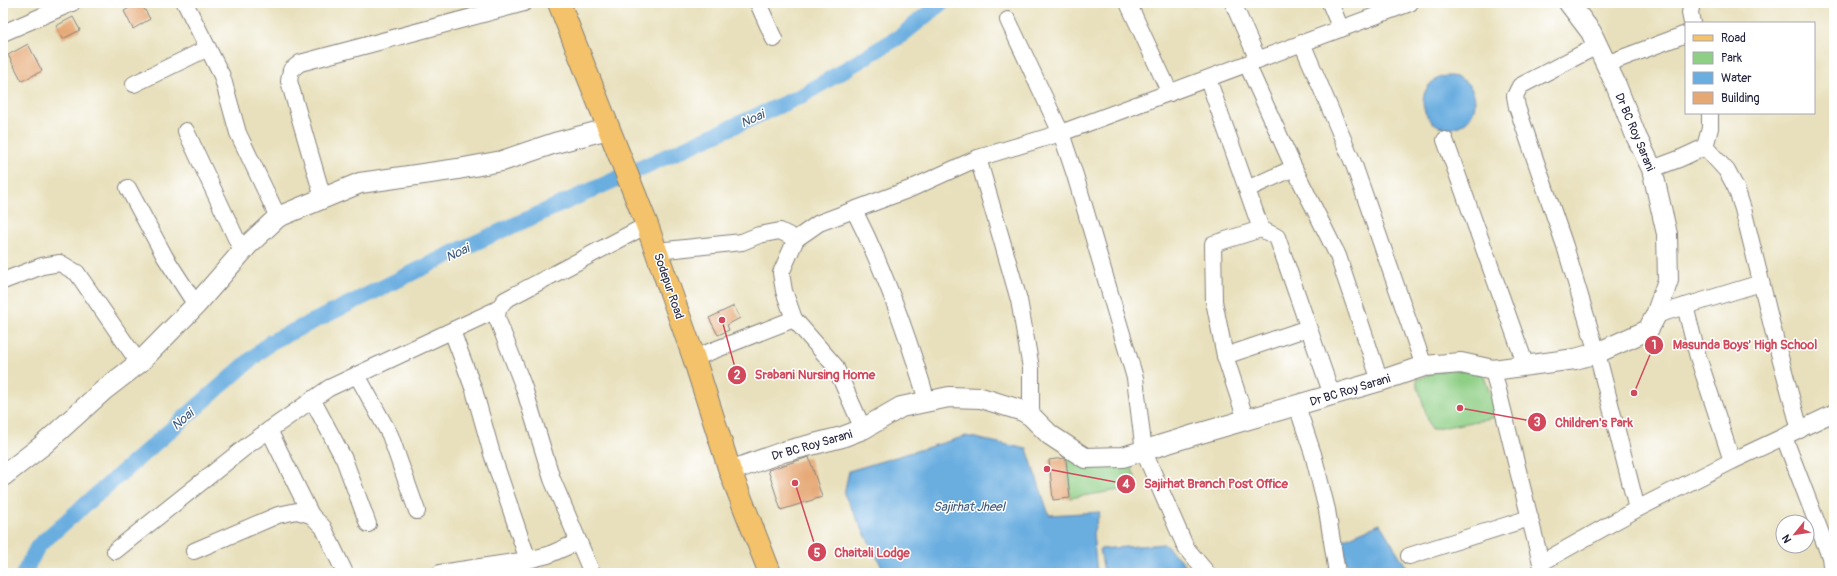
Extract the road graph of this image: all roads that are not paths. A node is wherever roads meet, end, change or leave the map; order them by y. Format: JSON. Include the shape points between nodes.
{"nodes":[{"id":1,"x":185,"y":3,"type":"edge"},
{"id":2,"x":524,"y":3,"type":"edge"},
{"id":3,"x":559,"y":3,"type":"edge"},
{"id":4,"x":758,"y":3,"type":"edge"},
{"id":5,"x":1128,"y":3,"type":"edge"},
{"id":6,"x":1233,"y":3,"type":"edge"},
{"id":7,"x":1330,"y":3,"type":"edge"},
{"id":8,"x":1410,"y":3,"type":"edge"},
{"id":9,"x":1569,"y":3,"type":"edge"},
{"id":10,"x":1692,"y":3,"type":"edge"},
{"id":11,"x":67,"y":4,"type":"edge"},
{"id":12,"x":1008,"y":20,"type":"dead end"},
{"id":13,"x":1692,"y":22,"type":"edge"},
{"id":14,"x":1340,"y":29,"type":"junction"},
{"id":15,"x":3,"y":33,"type":"edge"},
{"id":16,"x":1685,"y":34,"type":"edge"},
{"id":17,"x":774,"y":39,"type":"dead end"},
{"id":18,"x":1302,"y":43,"type":"junction"},
{"id":19,"x":1597,"y":46,"type":"junction"},
{"id":20,"x":208,"y":48,"type":"junction"},
{"id":21,"x":1253,"y":62,"type":"junction"},
{"id":22,"x":1606,"y":64,"type":"junction"},
{"id":23,"x":1208,"y":79,"type":"junction"},
{"id":24,"x":134,"y":84,"type":"dead end"},
{"id":25,"x":1170,"y":93,"type":"junction"},
{"id":26,"x":1710,"y":114,"type":"edge"},
{"id":27,"x":186,"y":131,"type":"dead end"},
{"id":28,"x":1061,"y":134,"type":"junction"},
{"id":29,"x":611,"y":136,"type":"junction"},
{"id":30,"x":1445,"y":140,"type":"dead end"},
{"id":31,"x":1705,"y":147,"type":"junction"},
{"id":32,"x":978,"y":158,"type":"junction"},
{"id":33,"x":1294,"y":168,"type":"junction"},
{"id":34,"x":1652,"y":169,"type":"junction"},
{"id":35,"x":128,"y":188,"type":"dead end"},
{"id":36,"x":1247,"y":189,"type":"junction"},
{"id":37,"x":323,"y":198,"type":"junction"},
{"id":38,"x":854,"y":210,"type":"junction"},
{"id":39,"x":278,"y":217,"type":"junction"},
{"id":40,"x":647,"y":225,"type":"junction"},
{"id":41,"x":1261,"y":229,"type":"junction"},
{"id":42,"x":796,"y":239,"type":"junction"},
{"id":43,"x":242,"y":251,"type":"junction"},
{"id":44,"x":657,"y":251,"type":"junction"},
{"id":45,"x":3,"y":281,"type":"edge"},
{"id":46,"x":1761,"y":283,"type":"junction"},
{"id":47,"x":196,"y":305,"type":"junction"},
{"id":48,"x":1684,"y":306,"type":"junction"},
{"id":49,"x":498,"y":309,"type":"junction"},
{"id":50,"x":1656,"y":315,"type":"junction"},
{"id":51,"x":794,"y":319,"type":"junction"},
{"id":52,"x":1308,"y":328,"type":"junction"},
{"id":53,"x":452,"y":330,"type":"junction"},
{"id":54,"x":1597,"y":353,"type":"junction"},
{"id":55,"x":1225,"y":356,"type":"junction"},
{"id":56,"x":694,"y":358,"type":"junction"},
{"id":57,"x":139,"y":363,"type":"junction"},
{"id":58,"x":1424,"y":366,"type":"junction"},
{"id":59,"x":1526,"y":366,"type":"junction"},
{"id":60,"x":1492,"y":370,"type":"junction"},
{"id":61,"x":358,"y":374,"type":"junction"},
{"id":62,"x":1380,"y":381,"type":"junction"},
{"id":63,"x":1332,"y":396,"type":"junction"},
{"id":64,"x":312,"y":399,"type":"junction"},
{"id":65,"x":927,"y":401,"type":"junction"},
{"id":66,"x":1297,"y":406,"type":"junction"},
{"id":67,"x":1834,"y":413,"type":"edge"},
{"id":68,"x":1031,"y":416,"type":"junction"},
{"id":69,"x":1246,"y":420,"type":"junction"},
{"id":70,"x":863,"y":429,"type":"junction"},
{"id":71,"x":269,"y":430,"type":"junction"},
{"id":72,"x":1800,"y":430,"type":"junction"},
{"id":73,"x":1784,"y":437,"type":"junction"},
{"id":74,"x":1144,"y":452,"type":"junction"},
{"id":75,"x":1732,"y":461,"type":"junction"},
{"id":76,"x":730,"y":471,"type":"junction"},
{"id":77,"x":3,"y":476,"type":"edge"},
{"id":78,"x":1637,"y":509,"type":"junction"},
{"id":79,"x":417,"y":511,"type":"dead end"},
{"id":80,"x":311,"y":515,"type":"junction"},
{"id":81,"x":1530,"y":518,"type":"junction"},
{"id":82,"x":368,"y":524,"type":"dead end"},
{"id":83,"x":578,"y":542,"type":"junction"},
{"id":84,"x":115,"y":551,"type":"dead end"},
{"id":85,"x":194,"y":551,"type":"dead end"},
{"id":86,"x":1409,"y":556,"type":"dead end"},
{"id":87,"x":528,"y":560,"type":"junction"},
{"id":88,"x":1542,"y":568,"type":"edge"},
{"id":89,"x":345,"y":573,"type":"edge"},
{"id":90,"x":440,"y":573,"type":"edge"},
{"id":91,"x":592,"y":573,"type":"edge"},
{"id":92,"x":770,"y":573,"type":"edge"},
{"id":93,"x":1207,"y":573,"type":"edge"},
{"id":94,"x":1337,"y":573,"type":"edge"},
{"id":95,"x":1832,"y":573,"type":"edge"}],
"edges":[{"from":1,"to":20,"type":"street"},
{"from":2,"to":37,"type":"street","via":[[300,63],[291,70],[289,81]]},
{"from":3,"to":29,"type":"main road","name":"Sodepur Road"},
{"from":4,"to":17,"type":"street"},
{"from":5,"to":25,"type":"street"},
{"from":6,"to":21,"type":"street"},
{"from":7,"to":14,"type":"street"},
{"from":8,"to":14,"type":"street"},
{"from":9,"to":19,"type":"street","name":"Dr BC Roy Sarani","via":[[1591,32]]},
{"from":10,"to":13,"type":"street"},
{"from":11,"to":15,"type":"street"},
{"from":12,"to":28,"type":"street"},
{"from":14,"to":18,"type":"street"},
{"from":16,"to":22,"type":"street"},
{"from":18,"to":21,"type":"street"},
{"from":18,"to":58,"type":"street","via":[[1354,165]]},
{"from":19,"to":22,"type":"street","name":"Dr BC Roy Sarani"},
{"from":19,"to":54,"type":"street","via":[[1520,86],[1515,96],[1565,246]]},
{"from":20,"to":24,"type":"street"},
{"from":20,"to":39,"type":"street","via":[[222,76],[238,133]]},
{"from":21,"to":23,"type":"street"},
{"from":21,"to":33,"type":"street"},
{"from":22,"to":34,"type":"street","name":"Dr BC Roy Sarani"},
{"from":23,"to":25,"type":"street"},
{"from":23,"to":36,"type":"street"},
{"from":25,"to":28,"type":"street"},
{"from":26,"to":31,"type":"street","via":[[1710,128]]},
{"from":27,"to":43,"type":"street"},
{"from":28,"to":32,"type":"street"},
{"from":28,"to":74,"type":"street","via":[[1135,378]]},
{"from":29,"to":37,"type":"street","via":[[554,143],[502,161],[360,183]]},
{"from":29,"to":40,"type":"main road","name":"Sodepur Road"},
{"from":30,"to":59,"type":"street"},
{"from":31,"to":34,"type":"street"},
{"from":31,"to":46,"type":"street","via":[[1727,171],[1736,188]]},
{"from":32,"to":38,"type":"street","via":[[910,189]]},
{"from":32,"to":68,"type":"street","via":[[1019,300],[1031,368]]},
{"from":33,"to":36,"type":"street"},
{"from":33,"to":62,"type":"street","via":[[1338,256]]},
{"from":34,"to":50,"type":"street","name":"Dr BC Roy Sarani","via":[[1668,234],[1668,280]]},
{"from":35,"to":47,"type":"street","via":[[165,257]]},
{"from":36,"to":41,"type":"street"},
{"from":37,"to":39,"type":"street"},
{"from":38,"to":42,"type":"street","via":[[819,223]]},
{"from":38,"to":65,"type":"street","via":[[885,280]]},
{"from":39,"to":43,"type":"street"},
{"from":40,"to":44,"type":"main road","name":"Sodepur Road"},
{"from":40,"to":49,"type":"street","via":[[505,300]]},
{"from":41,"to":52,"type":"street","via":[[1277,237]]},
{"from":41,"to":55,"type":"street","via":[[1213,244],[1214,301]]},
{"from":42,"to":44,"type":"street","via":[[780,231],[742,242]]},
{"from":42,"to":51,"type":"street","via":[[782,273],[784,291]]},
{"from":43,"to":47,"type":"street"},
{"from":44,"to":56,"type":"main road","name":"Sodepur Road"},
{"from":45,"to":57,"type":"street","via":[[42,266],[60,263],[77,274]]},
{"from":46,"to":48,"type":"street"},
{"from":46,"to":72,"type":"street"},
{"from":47,"to":57,"type":"street"},
{"from":48,"to":50,"type":"street"},
{"from":48,"to":75,"type":"street"},
{"from":49,"to":53,"type":"street"},
{"from":49,"to":83,"type":"street","via":[[497,318],[524,388],[552,479]]},
{"from":50,"to":54,"type":"street","name":"Dr BC Roy Sarani","via":[[1648,330]]},
{"from":51,"to":56,"type":"street"},
{"from":51,"to":70,"type":"street","via":[[835,366]]},
{"from":52,"to":55,"type":"street"},
{"from":52,"to":63,"type":"street"},
{"from":53,"to":61,"type":"street"},
{"from":53,"to":87,"type":"street","via":[[474,390],[492,454]]},
{"from":54,"to":59,"type":"street","name":"Dr BC Roy Sarani"},
{"from":54,"to":78,"type":"street"},
{"from":55,"to":69,"type":"street"},
{"from":56,"to":76,"type":"main road","name":"Sodepur Road"},
{"from":57,"to":77,"type":"street"},
{"from":58,"to":60,"type":"street","name":"Dr BC Roy Sarani","via":[[1461,363]]},
{"from":58,"to":62,"type":"street","name":"Dr BC Roy Sarani"},
{"from":59,"to":60,"type":"street","name":"Dr BC Roy Sarani"},
{"from":60,"to":81,"type":"street"},
{"from":61,"to":64,"type":"street"},
{"from":61,"to":79,"type":"street","via":[[390,435]]},
{"from":62,"to":63,"type":"street","name":"Dr BC Roy Sarani"},
{"from":63,"to":66,"type":"street","name":"Dr BC Roy Sarani"},
{"from":64,"to":71,"type":"street"},
{"from":64,"to":82,"type":"street","via":[[344,458]]},
{"from":65,"to":68,"type":"street","name":"Dr BC Roy Sarani","via":[[949,397],[981,398]]},
{"from":65,"to":70,"type":"street","name":"Dr BC Roy Sarani","via":[[901,407]]},
{"from":66,"to":69,"type":"street","name":"Dr BC Roy Sarani"},
{"from":66,"to":94,"type":"street","via":[[1313,454],[1327,510]]},
{"from":67,"to":72,"type":"street"},
{"from":68,"to":74,"type":"street","name":"Dr BC Roy Sarani","via":[[1050,435],[1085,458],[1123,457]]},
{"from":69,"to":74,"type":"street","name":"Dr BC Roy Sarani","via":[[1194,434]]},
{"from":70,"to":76,"type":"street","name":"Dr BC Roy Sarani","via":[[783,452]]},
{"from":71,"to":80,"type":"street"},
{"from":71,"to":84,"type":"street"},
{"from":72,"to":73,"type":"street"},
{"from":73,"to":75,"type":"street"},
{"from":73,"to":95,"type":"street","via":[[1830,557]]},
{"from":74,"to":93,"type":"street","via":[[1186,548]]},
{"from":75,"to":78,"type":"street"},
{"from":76,"to":92,"type":"main road","name":"Sodepur Road"},
{"from":78,"to":88,"type":"street"},
{"from":80,"to":85,"type":"street","via":[[296,511],[278,515]]},
{"from":80,"to":89,"type":"street","via":[[323,527]]},
{"from":81,"to":86,"type":"street"},
{"from":81,"to":88,"type":"street"},
{"from":83,"to":87,"type":"street","via":[[548,555]]},
{"from":83,"to":91,"type":"street"},
{"from":87,"to":90,"type":"street"}]}
